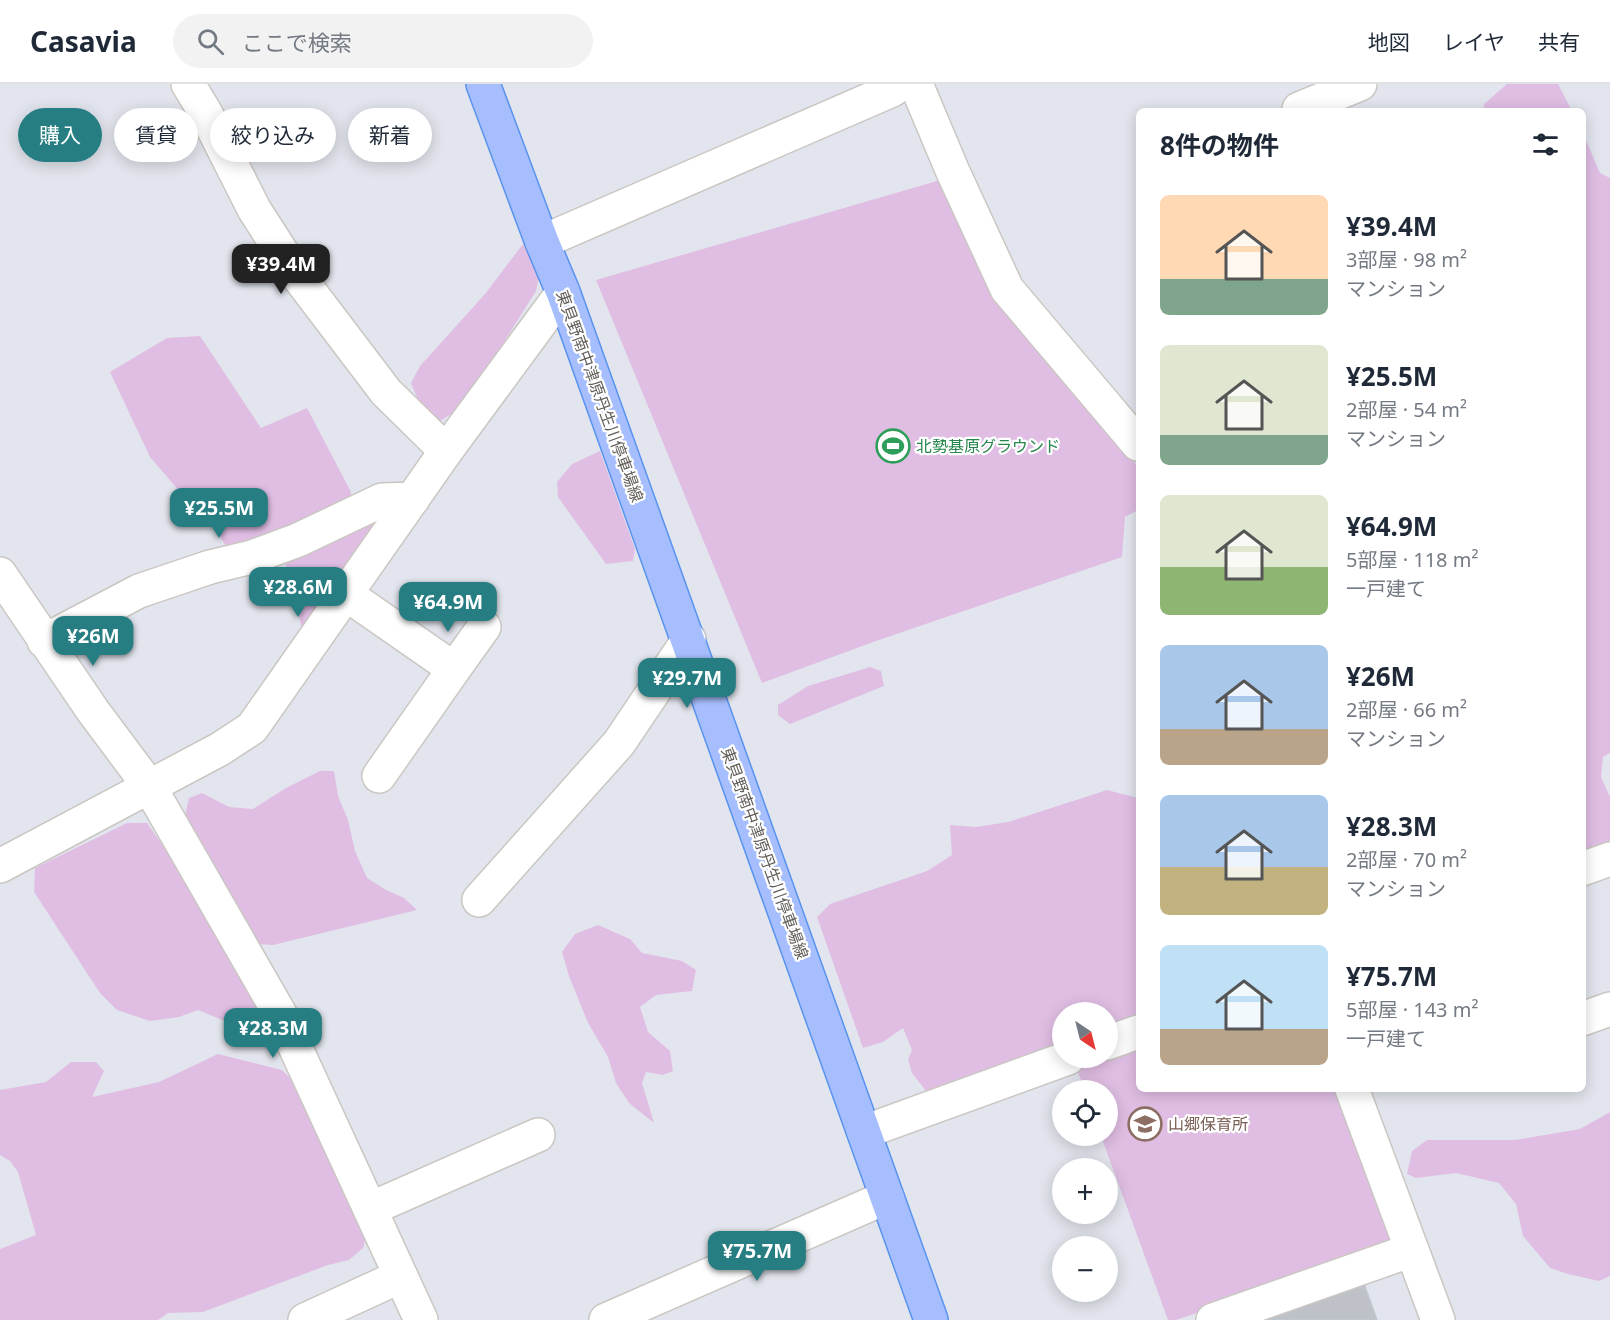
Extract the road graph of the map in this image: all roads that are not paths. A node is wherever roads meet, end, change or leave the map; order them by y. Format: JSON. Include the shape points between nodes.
{"nodes":[{"id":1,"x":188,"y":84,"type":"edge"},
{"id":2,"x":483,"y":84,"type":"edge"},
{"id":3,"x":900,"y":84,"type":"edge"},
{"id":4,"x":916,"y":84,"type":"edge"},
{"id":5,"x":1359,"y":84,"type":"edge"},
{"id":6,"x":1296,"y":101,"type":"edge"},
{"id":7,"x":542,"y":242,"type":"junction"},
{"id":8,"x":563,"y":291,"type":"junction"},
{"id":9,"x":1136,"y":441,"type":"edge"},
{"id":10,"x":446,"y":451,"type":"junction"},
{"id":11,"x":413,"y":499,"type":"junction"},
{"id":12,"x":0,"y":574,"type":"edge"},
{"id":13,"x":345,"y":594,"type":"junction"},
{"id":14,"x":484,"y":627,"type":"dead end"},
{"id":15,"x":688,"y":639,"type":"junction"},
{"id":16,"x":44,"y":641,"type":"junction"},
{"id":17,"x":454,"y":669,"type":"junction"},
{"id":18,"x":379,"y":776,"type":"dead end"},
{"id":19,"x":149,"y":786,"type":"junction"},
{"id":20,"x":1610,"y":859,"type":"edge"},
{"id":21,"x":0,"y":866,"type":"edge"},
{"id":22,"x":1586,"y":868,"type":"edge"},
{"id":23,"x":479,"y":900,"type":"dead end"},
{"id":24,"x":1610,"y":1009,"type":"edge"},
{"id":25,"x":1586,"y":1018,"type":"edge"},
{"id":26,"x":1136,"y":1033,"type":"edge"},
{"id":27,"x":1118,"y":1039,"type":"edge"},
{"id":28,"x":1052,"y":1064,"type":"edge"},
{"id":29,"x":1353,"y":1092,"type":"edge"},
{"id":30,"x":864,"y":1132,"type":"junction"},
{"id":31,"x":538,"y":1135,"type":"dead end"},
{"id":32,"x":887,"y":1197,"type":"junction"},
{"id":33,"x":370,"y":1209,"type":"junction"},
{"id":34,"x":1412,"y":1250,"type":"junction"},
{"id":35,"x":401,"y":1276,"type":"junction"},
{"id":36,"x":305,"y":1320,"type":"edge"},
{"id":37,"x":421,"y":1320,"type":"edge"},
{"id":38,"x":606,"y":1320,"type":"edge"},
{"id":39,"x":931,"y":1320,"type":"edge"},
{"id":40,"x":1213,"y":1320,"type":"edge"},
{"id":41,"x":1438,"y":1320,"type":"edge"}],
"edges":[{"from":1,"to":10,"type":"street","via":[[254,209],[291,267],[386,392]]},
{"from":2,"to":7,"type":"main road","name":"東貝野南中津原丹生川停車場線"},
{"from":3,"to":7,"type":"street"},
{"from":4,"to":9,"type":"street","via":[[952,172],[1008,289]]},
{"from":5,"to":6,"type":"street"},
{"from":7,"to":8,"type":"main road","name":"東貝野南中津原丹生川停車場線"},
{"from":8,"to":10,"type":"street"},
{"from":8,"to":15,"type":"main road","name":"東貝野南中津原丹生川停車場線"},
{"from":10,"to":11,"type":"street"},
{"from":11,"to":13,"type":"street"},
{"from":11,"to":16,"type":"street","via":[[382,500],[289,544],[139,591]]},
{"from":12,"to":16,"type":"street"},
{"from":13,"to":17,"type":"street"},
{"from":13,"to":19,"type":"street","via":[[252,728]]},
{"from":14,"to":17,"type":"street"},
{"from":15,"to":23,"type":"street","via":[[619,743]]},
{"from":15,"to":30,"type":"main road","name":"東貝野南中津原丹生川停車場線"},
{"from":16,"to":19,"type":"street"},
{"from":17,"to":18,"type":"street"},
{"from":19,"to":21,"type":"street"},
{"from":19,"to":33,"type":"street","via":[[280,1014]]},
{"from":20,"to":22,"type":"street"},
{"from":24,"to":25,"type":"street"},
{"from":26,"to":27,"type":"street"},
{"from":28,"to":30,"type":"street"},
{"from":29,"to":34,"type":"street"},
{"from":30,"to":32,"type":"main road","name":"東貝野南中津原丹生川停車場線"},
{"from":31,"to":33,"type":"street"},
{"from":32,"to":38,"type":"street"},
{"from":32,"to":39,"type":"main road","name":"東貝野南中津原丹生川停車場線"},
{"from":33,"to":35,"type":"street"},
{"from":34,"to":40,"type":"street"},
{"from":34,"to":41,"type":"street"},
{"from":35,"to":36,"type":"street"},
{"from":35,"to":37,"type":"street"}]}
